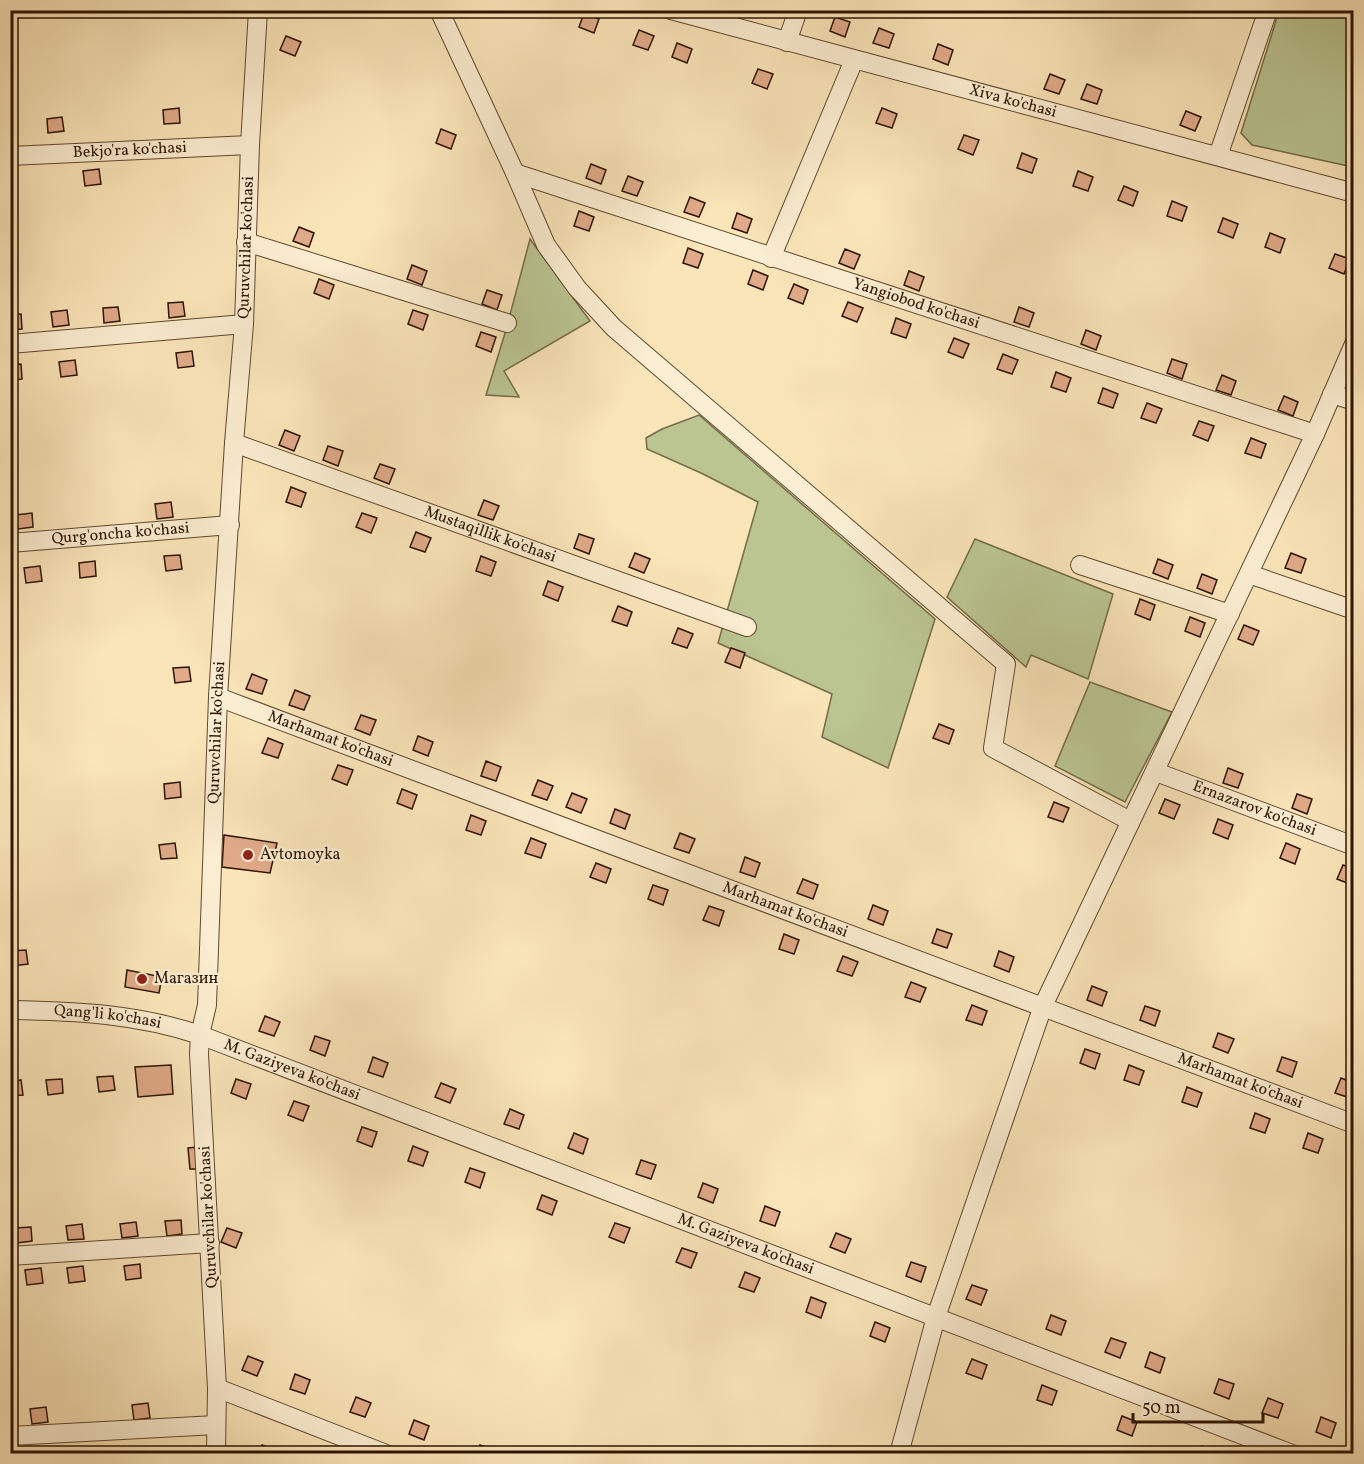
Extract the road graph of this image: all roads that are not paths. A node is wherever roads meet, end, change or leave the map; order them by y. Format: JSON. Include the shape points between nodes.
{"nodes":[{"id":1,"x":258,"y":10,"type":"edge"},
{"id":2,"x":439,"y":10,"type":"edge"},
{"id":3,"x":671,"y":10,"type":"edge"},
{"id":4,"x":798,"y":10,"type":"edge"},
{"id":5,"x":1268,"y":10,"type":"edge"},
{"id":6,"x":787,"y":42,"type":"junction"},
{"id":7,"x":854,"y":60,"type":"junction"},
{"id":8,"x":250,"y":145,"type":"junction"},
{"id":9,"x":10,"y":156,"type":"edge"},
{"id":10,"x":1218,"y":156,"type":"junction"},
{"id":11,"x":515,"y":173,"type":"junction"},
{"id":12,"x":1353,"y":193,"type":"edge"},
{"id":13,"x":246,"y":242,"type":"junction"},
{"id":14,"x":771,"y":258,"type":"junction"},
{"id":15,"x":507,"y":323,"type":"dead end"},
{"id":16,"x":244,"y":324,"type":"junction"},
{"id":17,"x":10,"y":344,"type":"edge"},
{"id":18,"x":1353,"y":344,"type":"edge"},
{"id":19,"x":1332,"y":394,"type":"junction"},
{"id":20,"x":1353,"y":401,"type":"edge"},
{"id":21,"x":1315,"y":434,"type":"junction"},
{"id":22,"x":234,"y":443,"type":"junction"},
{"id":23,"x":230,"y":525,"type":"junction"},
{"id":24,"x":10,"y":543,"type":"edge"},
{"id":25,"x":1080,"y":565,"type":"dead end"},
{"id":26,"x":1249,"y":574,"type":"junction"},
{"id":27,"x":1353,"y":610,"type":"edge"},
{"id":28,"x":1230,"y":614,"type":"junction"},
{"id":29,"x":747,"y":627,"type":"dead end"},
{"id":30,"x":218,"y":697,"type":"junction"},
{"id":31,"x":1156,"y":772,"type":"junction"},
{"id":32,"x":1130,"y":821,"type":"junction"},
{"id":33,"x":1353,"y":846,"type":"edge"},
{"id":34,"x":1043,"y":1006,"type":"junction"},
{"id":35,"x":10,"y":1010,"type":"edge"},
{"id":36,"x":201,"y":1035,"type":"junction"},
{"id":37,"x":1353,"y":1124,"type":"edge"},
{"id":38,"x":210,"y":1243,"type":"junction"},
{"id":39,"x":10,"y":1256,"type":"edge"},
{"id":40,"x":936,"y":1317,"type":"junction"},
{"id":41,"x":217,"y":1388,"type":"junction"},
{"id":42,"x":216,"y":1425,"type":"junction"},
{"id":43,"x":10,"y":1437,"type":"edge"},
{"id":44,"x":216,"y":1454,"type":"edge"},
{"id":45,"x":386,"y":1454,"type":"edge"},
{"id":46,"x":899,"y":1454,"type":"edge"},
{"id":47,"x":1292,"y":1454,"type":"edge"}],
"edges":[{"from":1,"to":8,"type":"street","name":"Quruvchilar ko'chasi"},
{"from":2,"to":11,"type":"street"},
{"from":3,"to":6,"type":"street","name":"Xiva ko'chasi"},
{"from":4,"to":6,"type":"street"},
{"from":5,"to":10,"type":"street"},
{"from":6,"to":7,"type":"street","name":"Xiva ko'chasi"},
{"from":7,"to":10,"type":"street","name":"Xiva ko'chasi"},
{"from":7,"to":14,"type":"street"},
{"from":8,"to":9,"type":"street","name":"Bekjo'ra ko'chasi"},
{"from":8,"to":13,"type":"street","name":"Quruvchilar ko'chasi"},
{"from":10,"to":12,"type":"street","name":"Xiva ko'chasi"},
{"from":11,"to":14,"type":"street","name":"Yangiobod ko'chasi"},
{"from":11,"to":32,"type":"street","via":[[546,245],[577,288],[614,328],[1006,664],[993,748]]},
{"from":13,"to":15,"type":"street"},
{"from":13,"to":16,"type":"street","name":"Quruvchilar ko'chasi"},
{"from":14,"to":21,"type":"street","name":"Yangiobod ko'chasi"},
{"from":16,"to":17,"type":"street"},
{"from":16,"to":22,"type":"street","name":"Quruvchilar ko'chasi"},
{"from":18,"to":19,"type":"street"},
{"from":19,"to":20,"type":"street"},
{"from":19,"to":21,"type":"street"},
{"from":21,"to":26,"type":"street"},
{"from":22,"to":23,"type":"street","name":"Quruvchilar ko'chasi"},
{"from":22,"to":29,"type":"street","name":"Mustaqillik ko'chasi"},
{"from":23,"to":24,"type":"street","name":"Qurg'oncha ko'chasi"},
{"from":23,"to":30,"type":"street","name":"Quruvchilar ko'chasi"},
{"from":25,"to":28,"type":"street"},
{"from":26,"to":27,"type":"street"},
{"from":26,"to":28,"type":"street"},
{"from":28,"to":31,"type":"street"},
{"from":30,"to":34,"type":"street","name":"Marhamat ko'chasi"},
{"from":30,"to":36,"type":"street","name":"Quruvchilar ko'chasi","via":[[207,1005]]},
{"from":31,"to":32,"type":"street"},
{"from":31,"to":33,"type":"street","name":"Ernazarov ko'chasi"},
{"from":32,"to":34,"type":"street"},
{"from":34,"to":37,"type":"street","name":"Marhamat ko'chasi"},
{"from":34,"to":40,"type":"street"},
{"from":35,"to":36,"type":"street","name":"Qang'li ko'chasi","via":[[132,1017]]},
{"from":36,"to":38,"type":"street","name":"Quruvchilar ko'chasi"},
{"from":36,"to":40,"type":"street","name":"M. Gaziyeva ko'chasi"},
{"from":38,"to":39,"type":"street"},
{"from":38,"to":41,"type":"street","name":"Quruvchilar ko'chasi"},
{"from":40,"to":46,"type":"street"},
{"from":40,"to":47,"type":"street","name":"M. Gaziyeva ko'chasi"},
{"from":41,"to":42,"type":"street","name":"Quruvchilar ko'chasi"},
{"from":41,"to":45,"type":"street"},
{"from":42,"to":43,"type":"street"},
{"from":42,"to":44,"type":"street","name":"Quruvchilar ko'chasi"}]}
